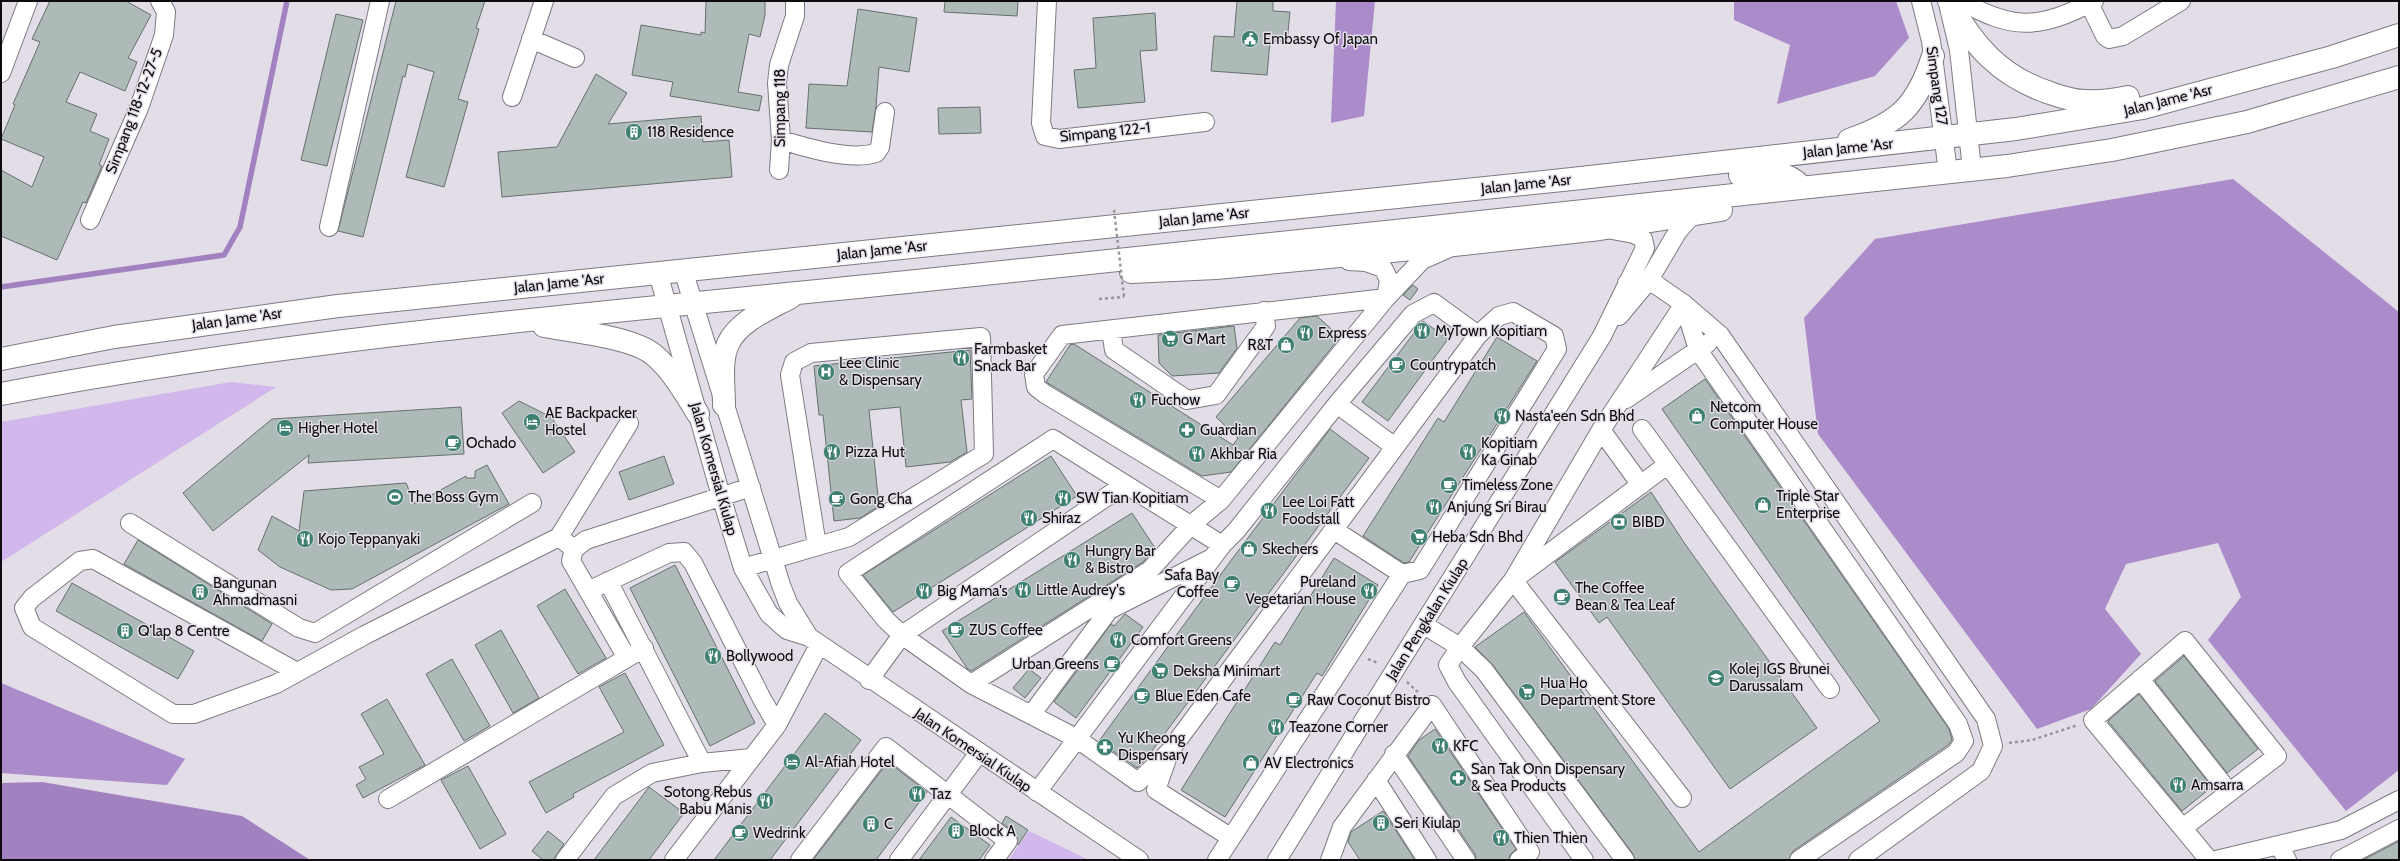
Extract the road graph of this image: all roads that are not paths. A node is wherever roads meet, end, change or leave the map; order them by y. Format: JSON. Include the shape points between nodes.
{"nodes":[{"id":1,"x":28,"y":1,"type":"edge"},
{"id":2,"x":160,"y":1,"type":"edge"},
{"id":3,"x":380,"y":1,"type":"edge"},
{"id":4,"x":544,"y":1,"type":"edge"},
{"id":5,"x":795,"y":1,"type":"edge"},
{"id":6,"x":1047,"y":1,"type":"edge"},
{"id":7,"x":1921,"y":1,"type":"edge"},
{"id":8,"x":1948,"y":1,"type":"edge"},
{"id":9,"x":1961,"y":1,"type":"edge"},
{"id":10,"x":2181,"y":1,"type":"edge"},
{"id":11,"x":2089,"y":2,"type":"edge"},
{"id":12,"x":2399,"y":35,"type":"edge"},
{"id":13,"x":531,"y":39,"type":"junction"},
{"id":14,"x":1934,"y":56,"type":"junction"},
{"id":15,"x":575,"y":58,"type":"dead end"},
{"id":16,"x":1,"y":73,"type":"edge"},
{"id":17,"x":2399,"y":77,"type":"edge"},
{"id":18,"x":2244,"y":80,"type":"junction"},
{"id":19,"x":512,"y":97,"type":"dead end"},
{"id":20,"x":885,"y":112,"type":"dead end"},
{"id":21,"x":1204,"y":122,"type":"dead end"},
{"id":22,"x":1969,"y":134,"type":"junction"},
{"id":23,"x":1944,"y":137,"type":"junction"},
{"id":24,"x":781,"y":140,"type":"junction"},
{"id":25,"x":1810,"y":152,"type":"junction"},
{"id":26,"x":1972,"y":169,"type":"junction"},
{"id":27,"x":779,"y":170,"type":"dead end"},
{"id":28,"x":1638,"y":171,"type":"junction"},
{"id":29,"x":1948,"y":172,"type":"junction"},
{"id":30,"x":1802,"y":187,"type":"junction"},
{"id":31,"x":1692,"y":215,"type":"junction"},
{"id":32,"x":90,"y":220,"type":"dead end"},
{"id":33,"x":328,"y":227,"type":"dead end"},
{"id":34,"x":1600,"y":229,"type":"junction"},
{"id":35,"x":1454,"y":245,"type":"junction"},
{"id":36,"x":1327,"y":258,"type":"junction"},
{"id":37,"x":683,"y":270,"type":"junction"},
{"id":38,"x":658,"y":273,"type":"junction"},
{"id":39,"x":990,"y":274,"type":"junction"},
{"id":40,"x":1649,"y":280,"type":"junction"},
{"id":41,"x":1627,"y":283,"type":"junction"},
{"id":42,"x":798,"y":293,"type":"junction"},
{"id":43,"x":1386,"y":298,"type":"junction"},
{"id":44,"x":693,"y":303,"type":"junction"},
{"id":45,"x":1684,"y":304,"type":"junction"},
{"id":46,"x":667,"y":306,"type":"junction"},
{"id":47,"x":1264,"y":311,"type":"junction"},
{"id":48,"x":517,"y":321,"type":"junction"},
{"id":49,"x":1111,"y":330,"type":"junction"},
{"id":50,"x":1478,"y":335,"type":"junction"},
{"id":51,"x":1720,"y":335,"type":"junction"},
{"id":52,"x":1602,"y":336,"type":"junction"},
{"id":53,"x":1698,"y":350,"type":"junction"},
{"id":54,"x":1,"y":359,"type":"edge"},
{"id":55,"x":1,"y":394,"type":"edge"},
{"id":56,"x":1337,"y":404,"type":"junction"},
{"id":57,"x":1619,"y":404,"type":"junction"},
{"id":58,"x":724,"y":405,"type":"junction"},
{"id":59,"x":698,"y":414,"type":"junction"},
{"id":60,"x":629,"y":423,"type":"dead end"},
{"id":61,"x":1642,"y":429,"type":"dead end"},
{"id":62,"x":1601,"y":430,"type":"junction"},
{"id":63,"x":1396,"y":447,"type":"junction"},
{"id":64,"x":984,"y":454,"type":"junction"},
{"id":65,"x":1667,"y":465,"type":"junction"},
{"id":66,"x":1003,"y":474,"type":"junction"},
{"id":67,"x":1124,"y":485,"type":"junction"},
{"id":68,"x":1641,"y":485,"type":"junction"},
{"id":69,"x":751,"y":487,"type":"junction"},
{"id":70,"x":720,"y":496,"type":"junction"},
{"id":71,"x":1220,"y":500,"type":"junction"},
{"id":72,"x":532,"y":503,"type":"dead end"},
{"id":73,"x":130,"y":523,"type":"dead end"},
{"id":74,"x":1191,"y":525,"type":"junction"},
{"id":75,"x":1334,"y":530,"type":"junction"},
{"id":76,"x":559,"y":537,"type":"junction"},
{"id":77,"x":817,"y":546,"type":"junction"},
{"id":78,"x":574,"y":549,"type":"junction"},
{"id":79,"x":1217,"y":551,"type":"junction"},
{"id":80,"x":774,"y":559,"type":"junction"},
{"id":81,"x":743,"y":568,"type":"junction"},
{"id":82,"x":1402,"y":574,"type":"junction"},
{"id":83,"x":1513,"y":580,"type":"junction"},
{"id":84,"x":608,"y":581,"type":"junction"},
{"id":85,"x":590,"y":590,"type":"junction"},
{"id":86,"x":1424,"y":625,"type":"junction"},
{"id":87,"x":902,"y":635,"type":"junction"},
{"id":88,"x":814,"y":641,"type":"junction"},
{"id":89,"x":1460,"y":647,"type":"junction"},
{"id":90,"x":644,"y":648,"type":"junction"},
{"id":91,"x":627,"y":658,"type":"junction"},
{"id":92,"x":297,"y":672,"type":"junction"},
{"id":93,"x":2140,"y":679,"type":"junction"},
{"id":94,"x":869,"y":680,"type":"junction"},
{"id":95,"x":971,"y":684,"type":"junction"},
{"id":96,"x":1830,"y":689,"type":"dead end"},
{"id":97,"x":1031,"y":715,"type":"junction"},
{"id":98,"x":777,"y":724,"type":"junction"},
{"id":99,"x":1076,"y":738,"type":"junction"},
{"id":100,"x":1169,"y":752,"type":"junction"},
{"id":101,"x":979,"y":753,"type":"junction"},
{"id":102,"x":1394,"y":754,"type":"junction"},
{"id":103,"x":751,"y":758,"type":"junction"},
{"id":104,"x":702,"y":763,"type":"junction"},
{"id":105,"x":1376,"y":780,"type":"junction"},
{"id":106,"x":1037,"y":792,"type":"junction"},
{"id":107,"x":2229,"y":792,"type":"junction"},
{"id":108,"x":948,"y":795,"type":"junction"},
{"id":109,"x":388,"y":798,"type":"dead end"},
{"id":110,"x":1682,"y":798,"type":"dead end"},
{"id":111,"x":2399,"y":800,"type":"edge"},
{"id":112,"x":2184,"y":827,"type":"junction"},
{"id":113,"x":2399,"y":829,"type":"edge"},
{"id":114,"x":1230,"y":837,"type":"junction"},
{"id":115,"x":2283,"y":852,"type":"edge"},
{"id":116,"x":1334,"y":857,"type":"edge"},
{"id":117,"x":565,"y":860,"type":"edge"},
{"id":118,"x":674,"y":860,"type":"edge"},
{"id":119,"x":800,"y":860,"type":"edge"},
{"id":120,"x":899,"y":860,"type":"edge"},
{"id":121,"x":994,"y":860,"type":"edge"},
{"id":122,"x":1140,"y":860,"type":"edge"},
{"id":123,"x":1217,"y":860,"type":"edge"},
{"id":124,"x":1277,"y":860,"type":"edge"},
{"id":125,"x":1427,"y":860,"type":"edge"},
{"id":126,"x":1466,"y":860,"type":"edge"},
{"id":127,"x":1519,"y":860,"type":"edge"},
{"id":128,"x":1584,"y":860,"type":"edge"},
{"id":129,"x":1625,"y":860,"type":"edge"},
{"id":130,"x":1799,"y":860,"type":"edge"},
{"id":131,"x":1858,"y":860,"type":"edge"},
{"id":132,"x":2209,"y":860,"type":"edge"},
{"id":133,"x":2216,"y":860,"type":"edge"},
{"id":134,"x":2340,"y":860,"type":"edge"}],
"edges":[{"from":1,"to":16,"type":"street"},
{"from":2,"to":32,"type":"street","name":"Simpang 118-12-27-5","via":[[166,12],[164,35],[139,108]]},
{"from":3,"to":33,"type":"street"},
{"from":4,"to":13,"type":"street"},
{"from":5,"to":24,"type":"street","name":"Simpang 118","via":[[795,16],[778,65]]},
{"from":6,"to":21,"type":"street","name":"Simpang 122-1","via":[[1041,123],[1046,136],[1059,139]]},
{"from":7,"to":14,"type":"street","name":"Simpang 127"},
{"from":8,"to":18,"type":"main road","via":[[1963,27],[1996,64],[2021,80],[2064,98],[2085,102],[2113,100]]},
{"from":8,"to":22,"type":"street","name":"Simpang 127","via":[[1959,50]]},
{"from":9,"to":11,"type":"street","via":[[1991,17],[2018,24],[2045,21]]},
{"from":10,"to":11,"type":"street","via":[[2123,36],[2109,39],[2105,36]]},
{"from":12,"to":18,"type":"main road","name":"Jalan Jame 'Asr","via":[[2332,57]]},
{"from":13,"to":15,"type":"street"},
{"from":13,"to":19,"type":"street"},
{"from":14,"to":23,"type":"street","name":"Simpang 127"},
{"from":14,"to":25,"type":"main road","via":[[1926,79],[1914,100],[1898,117],[1874,131]]},
{"from":17,"to":26,"type":"main road","via":[[2247,122],[2112,150]]},
{"from":18,"to":22,"type":"main road","name":"Jalan Jame 'Asr","via":[[2143,108],[2081,120]]},
{"from":20,"to":24,"type":"street","via":[[880,147],[876,153],[867,156],[817,151]]},
{"from":22,"to":23,"type":"main road","name":"Jalan Jame 'Asr"},
{"from":22,"to":26,"type":"street","name":"Simpang 127"},
{"from":23,"to":25,"type":"main road","name":"Jalan Jame 'Asr"},
{"from":23,"to":29,"type":"street","name":"Simpang 127"},
{"from":24,"to":27,"type":"street","name":"Simpang 118"},
{"from":25,"to":28,"type":"main road","name":"Jalan Jame 'Asr"},
{"from":26,"to":29,"type":"main road"},
{"from":28,"to":30,"type":"main road","via":[[1692,179],[1769,172],[1794,178]]},
{"from":28,"to":37,"type":"main road","name":"Jalan Jame 'Asr"},
{"from":29,"to":30,"type":"main road"},
{"from":30,"to":31,"type":"main road","via":[[1766,205]]},
{"from":30,"to":39,"type":"main road"},
{"from":31,"to":34,"type":"main road"},
{"from":31,"to":40,"type":"street","via":[[1678,231]]},
{"from":34,"to":35,"type":"main road"},
{"from":34,"to":41,"type":"street","via":[[1625,231],[1643,239],[1645,248],[1642,258]]},
{"from":35,"to":36,"type":"main road"},
{"from":35,"to":43,"type":"street","via":[[1422,260]]},
{"from":36,"to":39,"type":"main road","via":[[1163,272]]},
{"from":36,"to":43,"type":"street","via":[[1366,262],[1383,268],[1389,280]]},
{"from":37,"to":38,"type":"main road","name":"Jalan Jame 'Asr"},
{"from":37,"to":44,"type":"street","name":"Jalan Komersial Kiulap"},
{"from":38,"to":46,"type":"street","name":"Jalan Komersial Kiulap"},
{"from":38,"to":54,"type":"main road","name":"Jalan Jame 'Asr","via":[[227,320],[114,337]]},
{"from":39,"to":42,"type":"main road"},
{"from":40,"to":41,"type":"street"},
{"from":40,"to":45,"type":"street"},
{"from":40,"to":52,"type":"street"},
{"from":41,"to":52,"type":"street"},
{"from":42,"to":44,"type":"main road"},
{"from":42,"to":58,"type":"main road","via":[[741,327],[728,344],[724,362]]},
{"from":43,"to":47,"type":"street"},
{"from":43,"to":71,"type":"street"},
{"from":44,"to":46,"type":"main road"},
{"from":44,"to":58,"type":"street","name":"Jalan Komersial Kiulap"},
{"from":45,"to":51,"type":"street"},
{"from":45,"to":53,"type":"street"},
{"from":45,"to":57,"type":"street"},
{"from":46,"to":48,"type":"main road"},
{"from":46,"to":59,"type":"street","name":"Jalan Komersial Kiulap"},
{"from":47,"to":49,"type":"street"},
{"from":47,"to":49,"type":"street","via":[[1266,326],[1216,395],[1187,400],[1114,350]]},
{"from":48,"to":55,"type":"main road","via":[[233,355],[120,371]]},
{"from":48,"to":59,"type":"main road","via":[[629,343],[652,354],[670,372]]},
{"from":49,"to":71,"type":"street","via":[[1062,335],[1034,374],[1036,387]]},
{"from":50,"to":56,"type":"street","via":[[1434,303],[1414,314]]},
{"from":50,"to":63,"type":"street"},
{"from":50,"to":82,"type":"street","via":[[1499,316],[1513,312],[1554,336],[1557,349],[1420,570]]},
{"from":51,"to":53,"type":"street"},
{"from":51,"to":131,"type":"street","via":[[1986,719],[1992,746],[1981,771]]},
{"from":52,"to":86,"type":"street","name":"Jalan Pengkalan Kiulap"},
{"from":53,"to":57,"type":"street"},
{"from":53,"to":130,"type":"street","via":[[1958,724],[1964,741],[1956,753]]},
{"from":56,"to":63,"type":"street"},
{"from":56,"to":79,"type":"street","via":[[1236,531]]},
{"from":57,"to":62,"type":"street"},
{"from":58,"to":69,"type":"street","name":"Jalan Komersial Kiulap"},
{"from":59,"to":70,"type":"street","name":"Jalan Komersial Kiulap"},
{"from":60,"to":76,"type":"street"},
{"from":61,"to":65,"type":"street"},
{"from":62,"to":68,"type":"street"},
{"from":62,"to":83,"type":"street"},
{"from":63,"to":75,"type":"street"},
{"from":64,"to":66,"type":"street"},
{"from":64,"to":77,"type":"street","via":[[849,537]]},
{"from":64,"to":77,"type":"street","via":[[981,337],[811,353],[794,362],[790,375]]},
{"from":65,"to":68,"type":"street"},
{"from":65,"to":96,"type":"street"},
{"from":66,"to":67,"type":"street","via":[[1053,439]]},
{"from":66,"to":87,"type":"street","via":[[848,573],[886,620]]},
{"from":67,"to":74,"type":"street"},
{"from":67,"to":87,"type":"street"},
{"from":68,"to":83,"type":"street"},
{"from":69,"to":70,"type":"street"},
{"from":69,"to":80,"type":"street","name":"Jalan Komersial Kiulap"},
{"from":70,"to":78,"type":"street","via":[[586,540]]},
{"from":70,"to":81,"type":"street","name":"Jalan Komersial Kiulap"},
{"from":71,"to":74,"type":"street"},
{"from":72,"to":73,"type":"street","via":[[315,633],[299,628]]},
{"from":74,"to":79,"type":"street"},
{"from":74,"to":95,"type":"street","via":[[1150,570]]},
{"from":75,"to":82,"type":"street"},
{"from":75,"to":100,"type":"street"},
{"from":76,"to":78,"type":"street"},
{"from":76,"to":92,"type":"street"},
{"from":77,"to":80,"type":"street"},
{"from":78,"to":85,"type":"street","via":[[571,561]]},
{"from":79,"to":97,"type":"street","via":[[1109,610]]},
{"from":79,"to":99,"type":"street"},
{"from":80,"to":81,"type":"street"},
{"from":80,"to":88,"type":"street","name":"Jalan Komersial Kiulap","via":[[788,603]]},
{"from":81,"to":88,"type":"street","name":"Jalan Komersial Kiulap","via":[[769,614],[787,630]]},
{"from":82,"to":114,"type":"street"},
{"from":83,"to":89,"type":"street"},
{"from":83,"to":110,"type":"street"},
{"from":84,"to":85,"type":"street"},
{"from":84,"to":90,"type":"street"},
{"from":84,"to":98,"type":"street","via":[[670,552],[684,552],[693,563]]},
{"from":85,"to":91,"type":"street"},
{"from":86,"to":89,"type":"street"},
{"from":86,"to":124,"type":"street","name":"Jalan Pengkalan Kiulap"},
{"from":87,"to":94,"type":"street"},
{"from":87,"to":95,"type":"street"},
{"from":88,"to":94,"type":"street","name":"Jalan Komersial Kiulap"},
{"from":88,"to":98,"type":"street"},
{"from":89,"to":128,"type":"street","via":[[1448,665],[1457,682]]},
{"from":89,"to":129,"type":"street","via":[[1484,670]]},
{"from":90,"to":91,"type":"street"},
{"from":90,"to":104,"type":"street","via":[[686,736]]},
{"from":91,"to":109,"type":"street"},
{"from":92,"to":92,"type":"street","via":[[92,559],[80,561],[32,598],[24,608],[32,628],[173,714],[194,714],[276,684]]},
{"from":93,"to":107,"type":"street"},
{"from":93,"to":107,"type":"street","via":[[2185,641],[2277,756]]},
{"from":93,"to":112,"type":"street","via":[[2093,720]]},
{"from":94,"to":101,"type":"street","name":"Jalan Komersial Kiulap"},
{"from":95,"to":97,"type":"street"},
{"from":97,"to":99,"type":"street"},
{"from":98,"to":103,"type":"street"},
{"from":99,"to":100,"type":"street","via":[[1138,782]]},
{"from":99,"to":106,"type":"street"},
{"from":100,"to":114,"type":"street","via":[[1156,790]]},
{"from":101,"to":106,"type":"street","name":"Jalan Komersial Kiulap"},
{"from":101,"to":108,"type":"street"},
{"from":102,"to":105,"type":"street"},
{"from":102,"to":126,"type":"street"},
{"from":102,"to":127,"type":"street","via":[[1432,705],[1530,852]]},
{"from":103,"to":104,"type":"street"},
{"from":103,"to":118,"type":"street"},
{"from":104,"to":117,"type":"street","via":[[652,773],[614,796]]},
{"from":105,"to":116,"type":"street","via":[[1342,827]]},
{"from":105,"to":125,"type":"street"},
{"from":106,"to":122,"type":"street","name":"Jalan Komersial Kiulap"},
{"from":107,"to":112,"type":"street"},
{"from":108,"to":119,"type":"street","via":[[886,747]]},
{"from":108,"to":120,"type":"street"},
{"from":108,"to":121,"type":"street","via":[[1008,841]]},
{"from":111,"to":115,"type":"street","via":[[2341,830]]},
{"from":112,"to":132,"type":"street"},
{"from":113,"to":134,"type":"street"},
{"from":114,"to":123,"type":"street"},
{"from":115,"to":133,"type":"street"}]}
